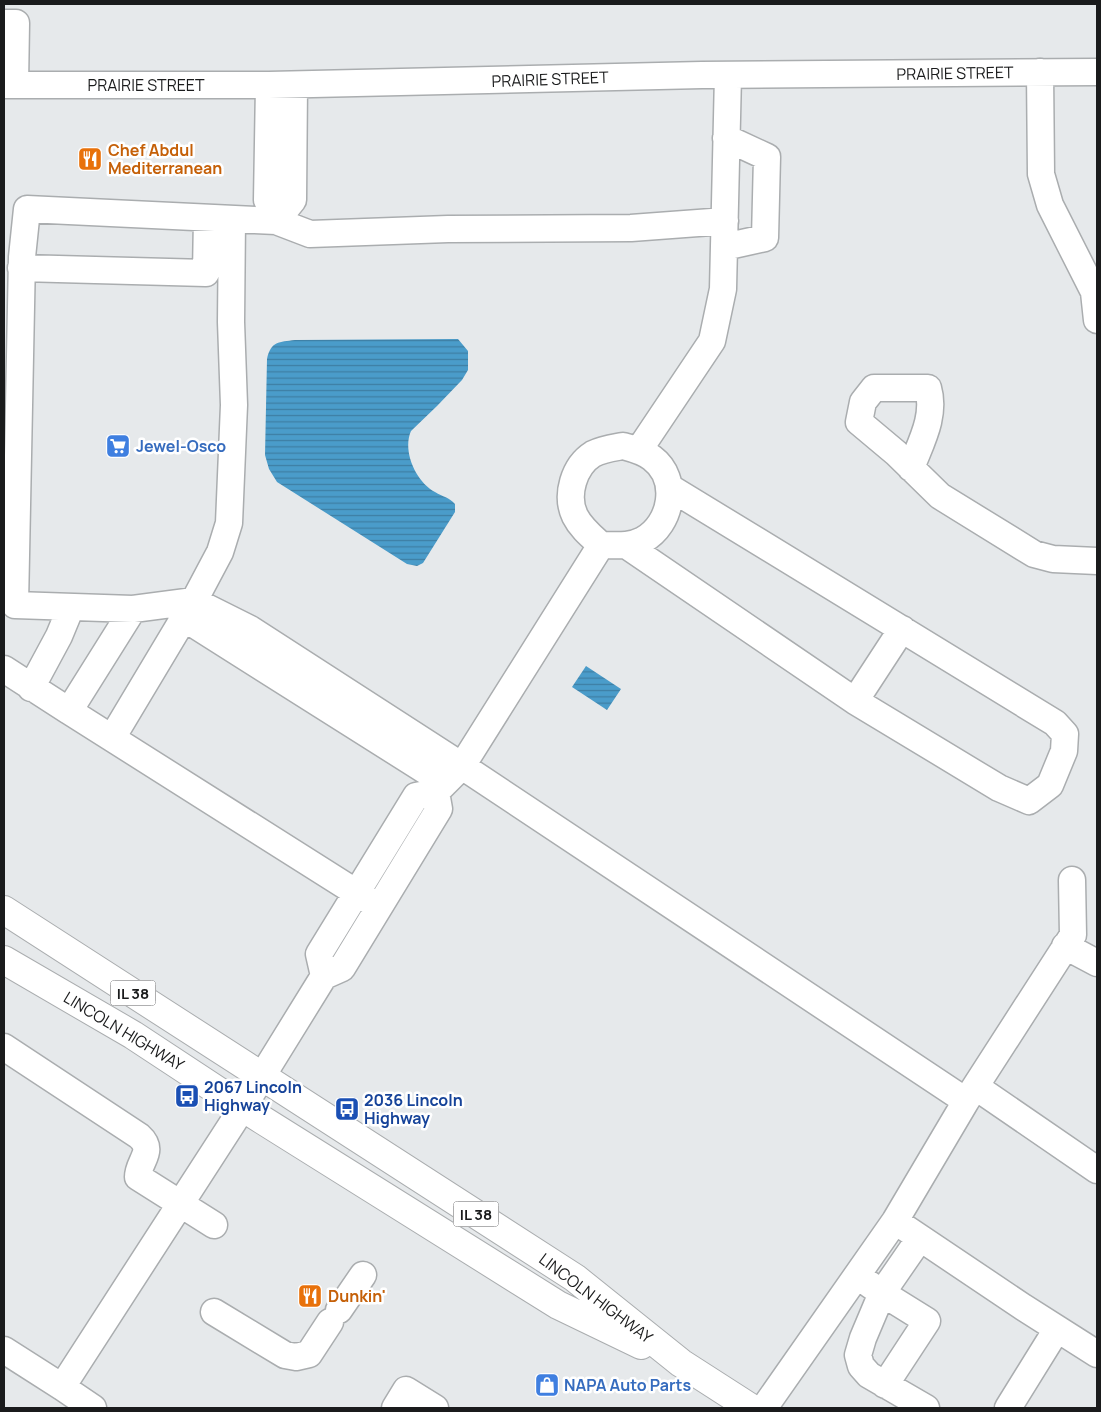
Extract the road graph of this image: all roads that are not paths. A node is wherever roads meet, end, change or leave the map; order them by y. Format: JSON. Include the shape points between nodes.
{"nodes":[{"id":1,"x":15,"y":17,"type":"edge"},
{"id":2,"x":1040,"y":72,"type":"junction"},
{"id":3,"x":1097,"y":72,"type":"edge"},
{"id":4,"x":728,"y":75,"type":"junction"},
{"id":5,"x":10,"y":85,"type":"edge"},
{"id":6,"x":281,"y":85,"type":"junction"},
{"id":7,"x":726,"y":138,"type":"junction"},
{"id":8,"x":220,"y":218,"type":"junction"},
{"id":9,"x":276,"y":221,"type":"junction"},
{"id":10,"x":725,"y":221,"type":"junction"},
{"id":11,"x":724,"y":247,"type":"junction"},
{"id":12,"x":22,"y":268,"type":"junction"},
{"id":13,"x":1097,"y":320,"type":"edge"},
{"id":14,"x":639,"y":450,"type":"junction"},
{"id":15,"x":911,"y":468,"type":"dead end"},
{"id":16,"x":669,"y":486,"type":"junction"},
{"id":17,"x":613,"y":545,"type":"junction"},
{"id":18,"x":1097,"y":561,"type":"edge"},
{"id":19,"x":71,"y":607,"type":"junction"},
{"id":20,"x":133,"y":609,"type":"junction"},
{"id":21,"x":189,"y":609,"type":"junction"},
{"id":22,"x":7,"y":612,"type":"edge"},
{"id":23,"x":902,"y":628,"type":"junction"},
{"id":24,"x":4,"y":669,"type":"edge"},
{"id":25,"x":31,"y":688,"type":"junction"},
{"id":26,"x":856,"y":701,"type":"junction"},
{"id":27,"x":69,"y":711,"type":"junction"},
{"id":28,"x":112,"y":738,"type":"junction"},
{"id":29,"x":448,"y":780,"type":"junction"},
{"id":30,"x":1072,"y":880,"type":"dead end"},
{"id":31,"x":357,"y":893,"type":"junction"},
{"id":32,"x":380,"y":907,"type":"junction"},
{"id":33,"x":4,"y":910,"type":"edge"},
{"id":34,"x":1065,"y":946,"type":"junction"},
{"id":35,"x":4,"y":960,"type":"edge"},
{"id":36,"x":1097,"y":963,"type":"edge"},
{"id":37,"x":324,"y":976,"type":"junction"},
{"id":38,"x":4,"y":1048,"type":"edge"},
{"id":39,"x":262,"y":1076,"type":"junction"},
{"id":40,"x":971,"y":1094,"type":"junction"},
{"id":41,"x":243,"y":1107,"type":"junction"},
{"id":42,"x":1097,"y":1170,"type":"edge"},
{"id":43,"x":180,"y":1204,"type":"junction"},
{"id":44,"x":895,"y":1222,"type":"junction"},
{"id":45,"x":214,"y":1225,"type":"dead end"},
{"id":46,"x":920,"y":1238,"type":"junction"},
{"id":47,"x":363,"y":1275,"type":"dead end"},
{"id":48,"x":857,"y":1276,"type":"junction"},
{"id":49,"x":882,"y":1292,"type":"junction"},
{"id":50,"x":214,"y":1312,"type":"dead end"},
{"id":51,"x":1057,"y":1329,"type":"junction"},
{"id":52,"x":4,"y":1350,"type":"edge"},
{"id":53,"x":1097,"y":1354,"type":"edge"},
{"id":54,"x":681,"y":1363,"type":"junction"},
{"id":55,"x":885,"y":1385,"type":"junction"},
{"id":56,"x":62,"y":1387,"type":"junction"},
{"id":57,"x":93,"y":1408,"type":"edge"},
{"id":58,"x":395,"y":1408,"type":"edge"},
{"id":59,"x":435,"y":1408,"type":"edge"},
{"id":60,"x":751,"y":1408,"type":"edge"},
{"id":61,"x":764,"y":1408,"type":"edge"},
{"id":62,"x":926,"y":1408,"type":"edge"},
{"id":63,"x":1008,"y":1408,"type":"edge"}],
"edges":[{"from":1,"to":5,"type":"street"},
{"from":2,"to":3,"type":"street","name":"PRAIRIE STREET"},
{"from":2,"to":4,"type":"street","name":"PRAIRIE STREET"},
{"from":2,"to":13,"type":"street","via":[[1041,174],[1050,205],[1094,292]]},
{"from":4,"to":6,"type":"street","name":"PRAIRIE STREET"},
{"from":4,"to":7,"type":"street"},
{"from":5,"to":6,"type":"street","name":"PRAIRIE STREET"},
{"from":6,"to":9,"type":"street","via":[[268,200]]},
{"from":7,"to":10,"type":"street"},
{"from":7,"to":11,"type":"street","via":[[767,157],[765,238]]},
{"from":8,"to":9,"type":"street"},
{"from":8,"to":12,"type":"street","via":[[206,273]]},
{"from":8,"to":12,"type":"street","via":[[27,209]]},
{"from":8,"to":21,"type":"street","via":[[231,322],[234,404],[229,523],[220,552]]},
{"from":9,"to":10,"type":"street","via":[[310,234],[631,228]]},
{"from":10,"to":11,"type":"street"},
{"from":11,"to":14,"type":"street","via":[[723,289],[712,341]]},
{"from":12,"to":22,"type":"street"},
{"from":14,"to":16,"type":"street","via":[[653,458],[664,471]]},
{"from":14,"to":17,"type":"street","via":[[623,446],[607,448],[592,455],[572,481],[570,498],[582,528]]},
{"from":15,"to":18,"type":"street","via":[[940,496],[1034,554],[1053,559]]},
{"from":16,"to":17,"type":"street","via":[[670,503],[655,532],[642,541]]},
{"from":16,"to":23,"type":"street"},
{"from":17,"to":26,"type":"street"},
{"from":17,"to":29,"type":"street"},
{"from":19,"to":20,"type":"street"},
{"from":19,"to":22,"type":"street"},
{"from":19,"to":25,"type":"street"},
{"from":20,"to":21,"type":"street"},
{"from":20,"to":27,"type":"street"},
{"from":21,"to":28,"type":"street"},
{"from":21,"to":29,"type":"street","via":[[250,629]]},
{"from":23,"to":26,"type":"street"},
{"from":23,"to":26,"type":"street","via":[[1055,723],[1065,734],[1064,751],[1050,785],[1030,801],[999,788]]},
{"from":24,"to":25,"type":"street"},
{"from":25,"to":27,"type":"street"},
{"from":27,"to":28,"type":"street"},
{"from":28,"to":31,"type":"street"},
{"from":29,"to":31,"type":"street","via":[[416,796]]},
{"from":29,"to":32,"type":"street","via":[[439,809]]},
{"from":29,"to":40,"type":"street"},
{"from":30,"to":34,"type":"street","via":[[1072,935]]},
{"from":31,"to":32,"type":"street"},
{"from":31,"to":37,"type":"street","via":[[318,954]]},
{"from":32,"to":37,"type":"street","via":[[342,968]]},
{"from":33,"to":39,"type":"main road","name":"LINCOLN HIGHWAY","number":"IL 38"},
{"from":34,"to":36,"type":"street"},
{"from":34,"to":40,"type":"street"},
{"from":35,"to":41,"type":"main road","name":"LINCOLN HIGHWAY","number":"IL 38","via":[[133,1034]]},
{"from":37,"to":39,"type":"street"},
{"from":38,"to":43,"type":"street","via":[[143,1140],[146,1152],[138,1177]]},
{"from":39,"to":41,"type":"street"},
{"from":39,"to":54,"type":"main road","name":"LINCOLN HIGHWAY","number":"IL 38","via":[[575,1278]]},
{"from":40,"to":42,"type":"street"},
{"from":40,"to":44,"type":"street"},
{"from":41,"to":43,"type":"street"},
{"from":41,"to":54,"type":"main road","name":"LINCOLN HIGHWAY","number":"IL 38","via":[[558,1305]]},
{"from":43,"to":45,"type":"street"},
{"from":43,"to":56,"type":"street"},
{"from":44,"to":46,"type":"street"},
{"from":44,"to":48,"type":"street"},
{"from":46,"to":49,"type":"street"},
{"from":46,"to":51,"type":"street"},
{"from":47,"to":50,"type":"street","via":[[308,1354],[296,1357],[284,1356]]},
{"from":48,"to":49,"type":"street"},
{"from":48,"to":61,"type":"street"},
{"from":49,"to":55,"type":"street","via":[[858,1355],[861,1366],[869,1375]]},
{"from":49,"to":55,"type":"street","via":[[927,1321]]},
{"from":51,"to":53,"type":"street"},
{"from":51,"to":63,"type":"street"},
{"from":52,"to":56,"type":"street"},
{"from":54,"to":60,"type":"main road","name":"LINCOLN HIGHWAY","number":"IL 38"},
{"from":55,"to":62,"type":"street"},
{"from":56,"to":57,"type":"street"},
{"from":58,"to":59,"type":"street","via":[[406,1390]]}]}
